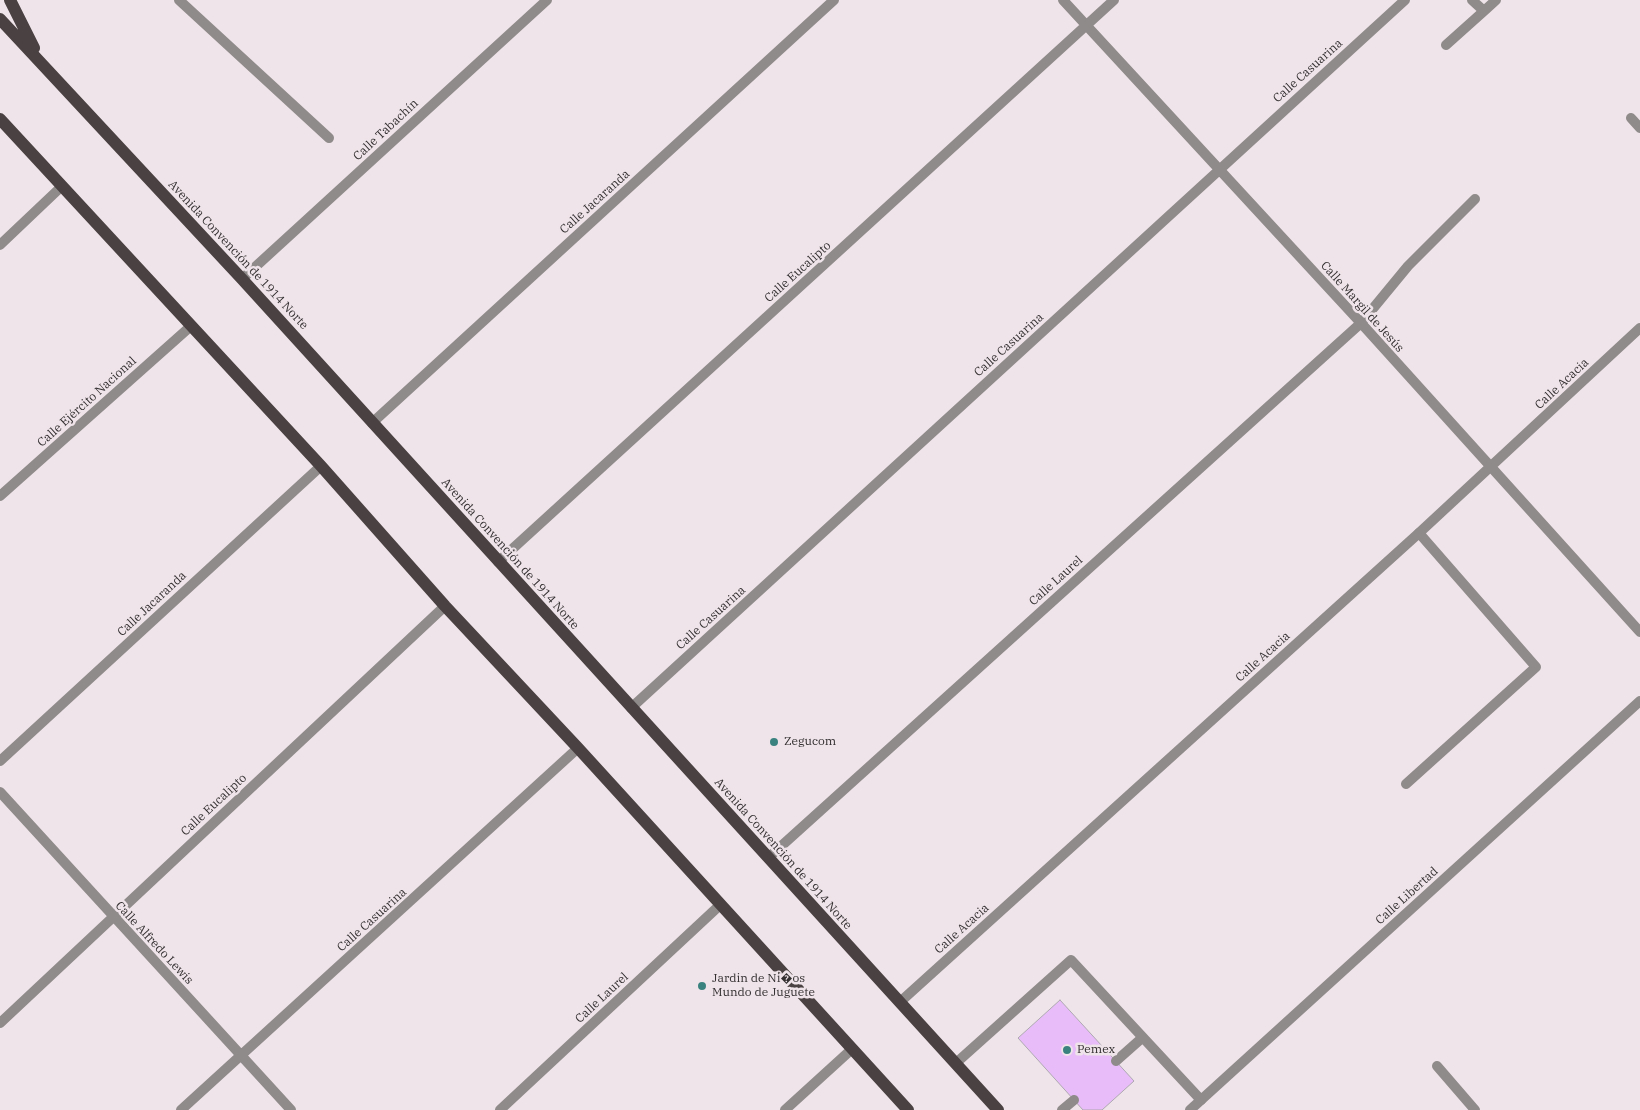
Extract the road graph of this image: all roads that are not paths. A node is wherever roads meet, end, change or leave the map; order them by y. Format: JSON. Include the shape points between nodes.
{"nodes":[{"id":1,"x":10,"y":0,"type":"edge"},
{"id":2,"x":179,"y":0,"type":"edge"},
{"id":3,"x":546,"y":0,"type":"edge"},
{"id":4,"x":834,"y":0,"type":"edge"},
{"id":5,"x":1063,"y":0,"type":"edge"},
{"id":6,"x":1114,"y":0,"type":"edge"},
{"id":7,"x":1405,"y":0,"type":"edge"},
{"id":8,"x":1472,"y":0,"type":"edge"},
{"id":9,"x":1496,"y":0,"type":"edge"},
{"id":10,"x":1484,"y":11,"type":"junction"},
{"id":11,"x":0,"y":19,"type":"edge"},
{"id":12,"x":1086,"y":25,"type":"junction"},
{"id":13,"x":1446,"y":45,"type":"dead end"},
{"id":14,"x":40,"y":62,"type":"junction"},
{"id":15,"x":1631,"y":118,"type":"dead end"},
{"id":16,"x":0,"y":119,"type":"edge"},
{"id":17,"x":1640,"y":128,"type":"edge"},
{"id":18,"x":328,"y":138,"type":"dead end"},
{"id":19,"x":1218,"y":171,"type":"junction"},
{"id":20,"x":61,"y":187,"type":"junction"},
{"id":21,"x":1475,"y":199,"type":"dead end"},
{"id":22,"x":0,"y":245,"type":"edge"},
{"id":23,"x":242,"y":279,"type":"junction"},
{"id":24,"x":1361,"y":323,"type":"junction"},
{"id":25,"x":191,"y":326,"type":"junction"},
{"id":26,"x":1640,"y":328,"type":"edge"},
{"id":27,"x":372,"y":423,"type":"junction"},
{"id":28,"x":321,"y":466,"type":"junction"},
{"id":29,"x":1490,"y":468,"type":"junction"},
{"id":30,"x":0,"y":496,"type":"edge"},
{"id":31,"x":1419,"y":533,"type":"junction"},
{"id":32,"x":498,"y":562,"type":"junction"},
{"id":33,"x":445,"y":606,"type":"junction"},
{"id":34,"x":1640,"y":632,"type":"edge"},
{"id":35,"x":1640,"y":701,"type":"edge"},
{"id":36,"x":631,"y":708,"type":"junction"},
{"id":37,"x":578,"y":748,"type":"junction"},
{"id":38,"x":0,"y":761,"type":"edge"},
{"id":39,"x":1406,"y":784,"type":"dead end"},
{"id":40,"x":0,"y":792,"type":"edge"},
{"id":41,"x":768,"y":858,"type":"junction"},
{"id":42,"x":720,"y":905,"type":"junction"},
{"id":43,"x":114,"y":917,"type":"junction"},
{"id":44,"x":900,"y":1002,"type":"junction"},
{"id":45,"x":0,"y":1023,"type":"edge"},
{"id":46,"x":1142,"y":1038,"type":"junction"},
{"id":47,"x":852,"y":1049,"type":"junction"},
{"id":48,"x":241,"y":1056,"type":"junction"},
{"id":49,"x":1116,"y":1062,"type":"dead end"},
{"id":50,"x":956,"y":1064,"type":"junction"},
{"id":51,"x":1437,"y":1066,"type":"dead end"},
{"id":52,"x":1074,"y":1100,"type":"dead end"},
{"id":53,"x":1201,"y":1100,"type":"junction"},
{"id":54,"x":181,"y":1110,"type":"edge"},
{"id":55,"x":291,"y":1110,"type":"edge"},
{"id":56,"x":500,"y":1110,"type":"edge"},
{"id":57,"x":785,"y":1110,"type":"edge"},
{"id":58,"x":908,"y":1110,"type":"edge"},
{"id":59,"x":998,"y":1110,"type":"edge"},
{"id":60,"x":1062,"y":1110,"type":"edge"},
{"id":61,"x":1190,"y":1110,"type":"edge"},
{"id":62,"x":1475,"y":1110,"type":"edge"}],
"edges":[{"from":1,"to":14,"type":"main road"},
{"from":2,"to":18,"type":"street"},
{"from":3,"to":23,"type":"street","name":"Calle Tabachín"},
{"from":4,"to":27,"type":"street","name":"Calle Jacaranda"},
{"from":5,"to":12,"type":"street","name":"Calle Margil de Jesús"},
{"from":6,"to":12,"type":"street","name":"Calle Eucalipto"},
{"from":7,"to":19,"type":"street","name":"Calle Casuarina"},
{"from":8,"to":10,"type":"street"},
{"from":9,"to":10,"type":"street"},
{"from":10,"to":13,"type":"street"},
{"from":11,"to":14,"type":"main road","name":"Avenida Convención de 1914 Norte"},
{"from":12,"to":19,"type":"street","name":"Calle Margil de Jesús"},
{"from":12,"to":32,"type":"street","name":"Calle Eucalipto"},
{"from":14,"to":23,"type":"main road","name":"Avenida Convención de 1914 Norte"},
{"from":15,"to":17,"type":"street"},
{"from":16,"to":20,"type":"main road"},
{"from":19,"to":24,"type":"street","name":"Calle Margil de Jesús"},
{"from":19,"to":36,"type":"street","name":"Calle Casuarina"},
{"from":20,"to":22,"type":"street"},
{"from":20,"to":25,"type":"main road"},
{"from":21,"to":24,"type":"street","name":"Calle Laurel","via":[[1408,266]]},
{"from":23,"to":27,"type":"main road","name":"Avenida Convención de 1914 Norte"},
{"from":24,"to":29,"type":"street","name":"Calle Margil de Jesús"},
{"from":24,"to":41,"type":"street","name":"Calle Laurel"},
{"from":25,"to":28,"type":"main road"},
{"from":25,"to":30,"type":"street","name":"Calle Ejército Nacional"},
{"from":26,"to":29,"type":"street","name":"Calle Acacia"},
{"from":27,"to":32,"type":"main road","name":"Avenida Convención de 1914 Norte"},
{"from":28,"to":33,"type":"main road"},
{"from":28,"to":38,"type":"street","name":"Calle Jacaranda"},
{"from":29,"to":31,"type":"street","name":"Calle Acacia"},
{"from":29,"to":34,"type":"street","name":"Calle Margil de Jesús"},
{"from":31,"to":39,"type":"street","via":[[1536,667]]},
{"from":31,"to":44,"type":"street","name":"Calle Acacia"},
{"from":32,"to":36,"type":"main road","name":"Avenida Convención de 1914 Norte"},
{"from":33,"to":37,"type":"main road"},
{"from":33,"to":43,"type":"street","name":"Calle Eucalipto"},
{"from":35,"to":53,"type":"street","name":"Calle Libertad"},
{"from":36,"to":41,"type":"main road","name":"Avenida Convención de 1914 Norte"},
{"from":37,"to":42,"type":"main road"},
{"from":37,"to":48,"type":"street","name":"Calle Casuarina"},
{"from":40,"to":43,"type":"street","name":"Calle Alfredo Lewis"},
{"from":41,"to":44,"type":"main road","name":"Avenida Convención de 1914 Norte"},
{"from":42,"to":47,"type":"main road"},
{"from":42,"to":56,"type":"street","name":"Calle Laurel"},
{"from":43,"to":45,"type":"street","name":"Calle Eucalipto"},
{"from":43,"to":48,"type":"street","name":"Calle Alfredo Lewis"},
{"from":44,"to":50,"type":"main road","name":"Avenida Convención de 1914 Norte"},
{"from":46,"to":49,"type":"street"},
{"from":46,"to":50,"type":"street","via":[[1071,960]]},
{"from":46,"to":53,"type":"street"},
{"from":47,"to":57,"type":"street"},
{"from":47,"to":58,"type":"main road"},
{"from":48,"to":54,"type":"street","name":"Calle Casuarina"},
{"from":48,"to":55,"type":"street","name":"Calle Alfredo Lewis"},
{"from":50,"to":59,"type":"main road","name":"Avenida Convención de 1914 Norte"},
{"from":51,"to":62,"type":"street"},
{"from":52,"to":60,"type":"street"},
{"from":53,"to":61,"type":"street","name":"Calle Libertad"}]}
